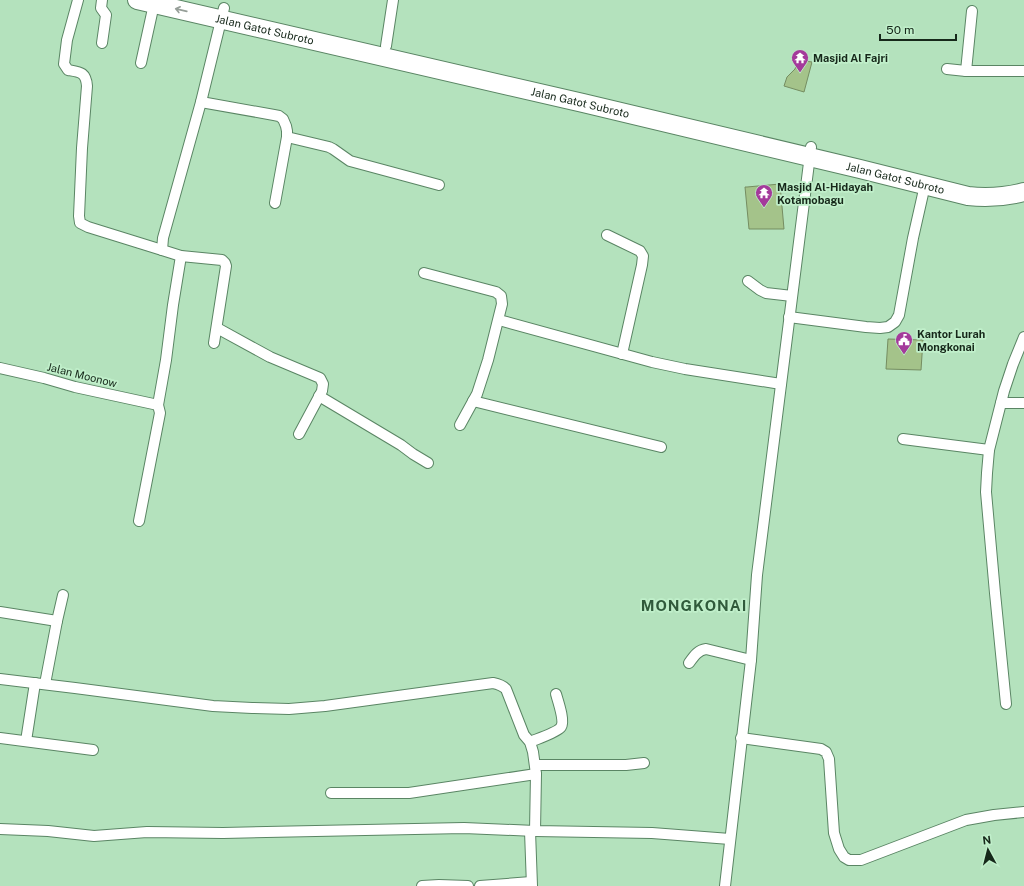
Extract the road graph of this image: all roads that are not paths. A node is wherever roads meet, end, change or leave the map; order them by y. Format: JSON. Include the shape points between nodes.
{"nodes":[{"id":1,"x":78,"y":0,"type":"edge"},
{"id":2,"x":102,"y":0,"type":"edge"},
{"id":3,"x":191,"y":0,"type":"edge"},
{"id":4,"x":393,"y":0,"type":"edge"},
{"id":5,"x":146,"y":2,"type":"edge"},
{"id":6,"x":225,"y":9,"type":"edge"},
{"id":7,"x":972,"y":11,"type":"dead end"},
{"id":8,"x":102,"y":43,"type":"dead end"},
{"id":9,"x":386,"y":46,"type":"junction"},
{"id":10,"x":141,"y":62,"type":"dead end"},
{"id":11,"x":947,"y":69,"type":"dead end"},
{"id":12,"x":966,"y":71,"type":"junction"},
{"id":13,"x":1024,"y":71,"type":"edge"},
{"id":14,"x":201,"y":102,"type":"junction"},
{"id":15,"x":287,"y":137,"type":"junction"},
{"id":16,"x":810,"y":152,"type":"junction"},
{"id":17,"x":1024,"y":180,"type":"edge"},
{"id":18,"x":439,"y":185,"type":"dead end"},
{"id":19,"x":925,"y":185,"type":"junction"},
{"id":20,"x":1024,"y":192,"type":"edge"},
{"id":21,"x":275,"y":203,"type":"dead end"},
{"id":22,"x":607,"y":235,"type":"dead end"},
{"id":23,"x":162,"y":250,"type":"junction"},
{"id":24,"x":181,"y":256,"type":"junction"},
{"id":25,"x":424,"y":273,"type":"dead end"},
{"id":26,"x":748,"y":281,"type":"dead end"},
{"id":27,"x":792,"y":296,"type":"junction"},
{"id":28,"x":789,"y":317,"type":"junction"},
{"id":29,"x":499,"y":320,"type":"junction"},
{"id":30,"x":217,"y":328,"type":"junction"},
{"id":31,"x":1024,"y":337,"type":"edge"},
{"id":32,"x":214,"y":343,"type":"dead end"},
{"id":33,"x":622,"y":354,"type":"junction"},
{"id":34,"x":0,"y":368,"type":"edge"},
{"id":35,"x":781,"y":384,"type":"junction"},
{"id":36,"x":319,"y":396,"type":"junction"},
{"id":37,"x":473,"y":401,"type":"junction"},
{"id":38,"x":1001,"y":403,"type":"junction"},
{"id":39,"x":1024,"y":403,"type":"edge"},
{"id":40,"x":158,"y":405,"type":"junction"},
{"id":41,"x":460,"y":425,"type":"dead end"},
{"id":42,"x":298,"y":434,"type":"dead end"},
{"id":43,"x":903,"y":439,"type":"dead end"},
{"id":44,"x":660,"y":447,"type":"dead end"},
{"id":45,"x":989,"y":450,"type":"junction"},
{"id":46,"x":428,"y":463,"type":"dead end"},
{"id":47,"x":139,"y":521,"type":"dead end"},
{"id":48,"x":63,"y":595,"type":"dead end"},
{"id":49,"x":0,"y":612,"type":"edge"},
{"id":50,"x":57,"y":621,"type":"junction"},
{"id":51,"x":751,"y":660,"type":"junction"},
{"id":52,"x":689,"y":662,"type":"dead end"},
{"id":53,"x":0,"y":679,"type":"edge"},
{"id":54,"x":40,"y":684,"type":"junction"},
{"id":55,"x":556,"y":694,"type":"dead end"},
{"id":56,"x":1006,"y":704,"type":"dead end"},
{"id":57,"x":0,"y":738,"type":"edge"},
{"id":58,"x":741,"y":738,"type":"junction"},
{"id":59,"x":26,"y":741,"type":"junction"},
{"id":60,"x":530,"y":742,"type":"junction"},
{"id":61,"x":93,"y":750,"type":"dead end"},
{"id":62,"x":644,"y":763,"type":"dead end"},
{"id":63,"x":536,"y":770,"type":"junction"},
{"id":64,"x":331,"y":793,"type":"dead end"},
{"id":65,"x":1024,"y":812,"type":"edge"},
{"id":66,"x":0,"y":829,"type":"edge"},
{"id":67,"x":532,"y":831,"type":"junction"},
{"id":68,"x":730,"y":839,"type":"junction"},
{"id":69,"x":532,"y":884,"type":"edge"},
{"id":70,"x":422,"y":886,"type":"edge"},
{"id":71,"x":468,"y":886,"type":"edge"},
{"id":72,"x":480,"y":886,"type":"edge"},
{"id":73,"x":725,"y":886,"type":"edge"}],
"edges":[{"from":1,"to":23,"type":"street","via":[[66,40],[64,64],[68,70],[84,75],[87,86],[80,223]]},
{"from":2,"to":8,"type":"street","via":[[101,8],[106,15]]},
{"from":3,"to":6,"type":"highway","name":"Jalan Gatot Subroto"},
{"from":4,"to":9,"type":"street"},
{"from":6,"to":5,"type":"highway","name":"Jalan Gatot Subroto","one_way":true},
{"from":5,"to":10,"type":"street"},
{"from":6,"to":9,"type":"highway","name":"Jalan Gatot Subroto"},
{"from":6,"to":14,"type":"street"},
{"from":6,"to":16,"type":"highway","name":"Jalan Gatot Subroto","via":[[385,57]]},
{"from":7,"to":12,"type":"street"},
{"from":9,"to":16,"type":"highway","name":"Jalan Gatot Subroto"},
{"from":11,"to":12,"type":"street"},
{"from":12,"to":13,"type":"street"},
{"from":14,"to":15,"type":"street","via":[[278,116],[283,119]]},
{"from":14,"to":23,"type":"street","via":[[163,238]]},
{"from":15,"to":18,"type":"street","via":[[328,147],[350,161]]},
{"from":15,"to":21,"type":"street"},
{"from":16,"to":17,"type":"highway","name":"Jalan Gatot Subroto","via":[[984,186]]},
{"from":16,"to":19,"type":"highway","name":"Jalan Gatot Subroto"},
{"from":16,"to":27,"type":"street"},
{"from":19,"to":20,"type":"highway","name":"Jalan Gatot Subroto","via":[[982,198]]},
{"from":19,"to":28,"type":"street","via":[[895,322],[888,327],[880,328]]},
{"from":22,"to":33,"type":"street","via":[[640,251],[642,256],[637,291]]},
{"from":23,"to":24,"type":"street"},
{"from":24,"to":30,"type":"street","via":[[222,260],[225,263]]},
{"from":24,"to":40,"type":"street"},
{"from":25,"to":29,"type":"street","via":[[496,292],[501,296],[502,304]]},
{"from":26,"to":27,"type":"street","via":[[766,293]]},
{"from":27,"to":28,"type":"street"},
{"from":28,"to":35,"type":"street"},
{"from":29,"to":33,"type":"street"},
{"from":29,"to":37,"type":"street"},
{"from":30,"to":32,"type":"street"},
{"from":30,"to":36,"type":"street","via":[[270,357],[320,378],[323,384]]},
{"from":31,"to":38,"type":"street"},
{"from":33,"to":35,"type":"street","via":[[685,369]]},
{"from":34,"to":40,"type":"street","name":"Jalan Moonow","via":[[75,388]]},
{"from":35,"to":51,"type":"street","via":[[757,575]]},
{"from":36,"to":42,"type":"street"},
{"from":36,"to":46,"type":"street"},
{"from":37,"to":41,"type":"street"},
{"from":37,"to":44,"type":"street"},
{"from":38,"to":39,"type":"street"},
{"from":38,"to":45,"type":"street"},
{"from":40,"to":47,"type":"street","via":[[160,413]]},
{"from":43,"to":45,"type":"street"},
{"from":45,"to":56,"type":"street","via":[[986,492]]},
{"from":48,"to":50,"type":"street"},
{"from":49,"to":50,"type":"street"},
{"from":50,"to":54,"type":"street"},
{"from":51,"to":52,"type":"street","via":[[701,649]]},
{"from":51,"to":58,"type":"street"},
{"from":53,"to":54,"type":"street"},
{"from":54,"to":59,"type":"street"},
{"from":54,"to":60,"type":"street","via":[[213,706],[289,709],[493,683],[506,689],[524,735]]},
{"from":55,"to":60,"type":"street","via":[[563,720],[562,726]]},
{"from":57,"to":59,"type":"street"},
{"from":58,"to":65,"type":"street","via":[[821,749],[826,752],[829,759],[834,833],[839,849],[849,860],[861,860],[966,820]]},
{"from":58,"to":68,"type":"street"},
{"from":59,"to":61,"type":"street"},
{"from":60,"to":63,"type":"street"},
{"from":62,"to":63,"type":"street"},
{"from":63,"to":64,"type":"street","via":[[409,793]]},
{"from":63,"to":67,"type":"street","via":[[536,815]]},
{"from":66,"to":67,"type":"street","via":[[94,836],[147,832],[464,828]]},
{"from":67,"to":68,"type":"street","via":[[652,833]]},
{"from":67,"to":69,"type":"street"},
{"from":68,"to":73,"type":"street"},
{"from":69,"to":72,"type":"street"},
{"from":70,"to":71,"type":"street"}]}
